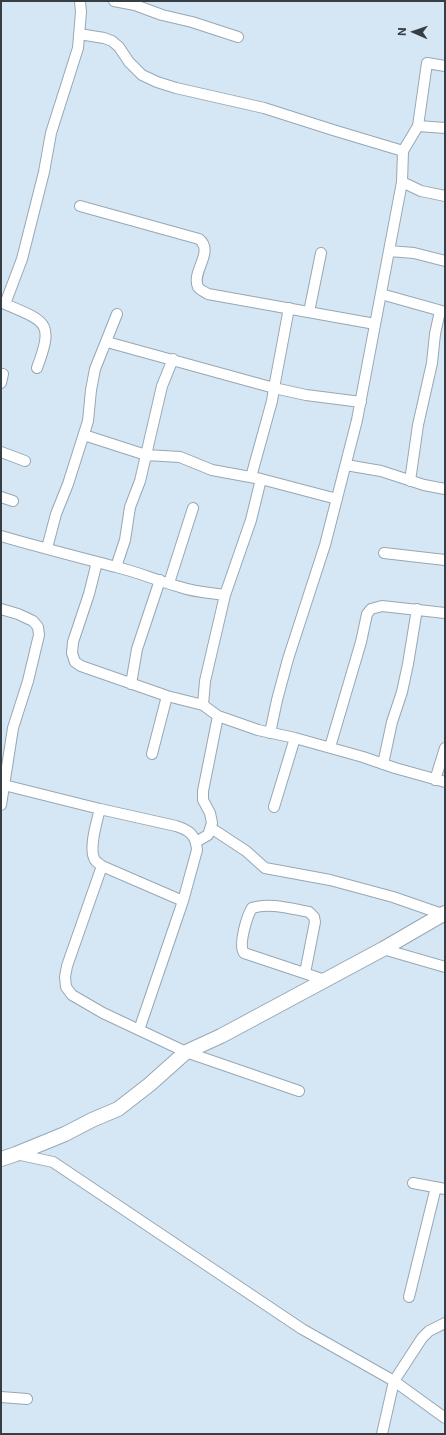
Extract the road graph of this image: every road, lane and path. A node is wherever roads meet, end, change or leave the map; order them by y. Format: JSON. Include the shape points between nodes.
{"nodes":[{"id":1,"x":80,"y":1,"type":"edge"},
{"id":2,"x":114,"y":1,"type":"edge"},
{"id":3,"x":79,"y":34,"type":"junction"},
{"id":4,"x":238,"y":37,"type":"dead end"},
{"id":5,"x":445,"y":66,"type":"edge"},
{"id":6,"x":418,"y":126,"type":"junction"},
{"id":7,"x":445,"y":128,"type":"edge"},
{"id":8,"x":403,"y":151,"type":"junction"},
{"id":9,"x":402,"y":182,"type":"junction"},
{"id":10,"x":445,"y":196,"type":"edge"},
{"id":11,"x":80,"y":206,"type":"dead end"},
{"id":12,"x":389,"y":251,"type":"junction"},
{"id":13,"x":321,"y":253,"type":"dead end"},
{"id":14,"x":445,"y":261,"type":"edge"},
{"id":15,"x":382,"y":294,"type":"junction"},
{"id":16,"x":3,"y":303,"type":"edge"},
{"id":17,"x":289,"y":308,"type":"junction"},
{"id":18,"x":308,"y":312,"type":"junction"},
{"id":19,"x":443,"y":312,"type":"edge"},
{"id":20,"x":117,"y":314,"type":"dead end"},
{"id":21,"x":375,"y":324,"type":"junction"},
{"id":22,"x":107,"y":342,"type":"junction"},
{"id":23,"x":173,"y":359,"type":"junction"},
{"id":24,"x":37,"y":368,"type":"dead end"},
{"id":25,"x":274,"y":388,"type":"junction"},
{"id":26,"x":361,"y":402,"type":"junction"},
{"id":27,"x":84,"y":435,"type":"junction"},
{"id":28,"x":1,"y":452,"type":"edge"},
{"id":29,"x":146,"y":454,"type":"junction"},
{"id":30,"x":25,"y":461,"type":"dead end"},
{"id":31,"x":346,"y":465,"type":"junction"},
{"id":32,"x":256,"y":478,"type":"junction"},
{"id":33,"x":410,"y":481,"type":"junction"},
{"id":34,"x":445,"y":489,"type":"edge"},
{"id":35,"x":1,"y":497,"type":"edge"},
{"id":36,"x":337,"y":499,"type":"junction"},
{"id":37,"x":13,"y":501,"type":"dead end"},
{"id":38,"x":193,"y":508,"type":"dead end"},
{"id":39,"x":1,"y":536,"type":"edge"},
{"id":40,"x":47,"y":548,"type":"junction"},
{"id":41,"x":384,"y":553,"type":"dead end"},
{"id":42,"x":445,"y":560,"type":"edge"},
{"id":43,"x":97,"y":562,"type":"junction"},
{"id":44,"x":116,"y":567,"type":"junction"},
{"id":45,"x":164,"y":582,"type":"junction"},
{"id":46,"x":225,"y":596,"type":"junction"},
{"id":47,"x":1,"y":609,"type":"edge"},
{"id":48,"x":417,"y":609,"type":"junction"},
{"id":49,"x":445,"y":613,"type":"edge"},
{"id":50,"x":131,"y":684,"type":"junction"},
{"id":51,"x":167,"y":696,"type":"junction"},
{"id":52,"x":203,"y":705,"type":"junction"},
{"id":53,"x":218,"y":716,"type":"junction"},
{"id":54,"x":270,"y":733,"type":"junction"},
{"id":55,"x":295,"y":738,"type":"junction"},
{"id":56,"x":330,"y":747,"type":"junction"},
{"id":57,"x":445,"y":748,"type":"edge"},
{"id":58,"x":152,"y":754,"type":"dead end"},
{"id":59,"x":383,"y":764,"type":"junction"},
{"id":60,"x":440,"y":781,"type":"edge"},
{"id":61,"x":4,"y":785,"type":"junction"},
{"id":62,"x":1,"y":805,"type":"edge"},
{"id":63,"x":274,"y":806,"type":"dead end"},
{"id":64,"x":100,"y":809,"type":"junction"},
{"id":65,"x":211,"y":828,"type":"junction"},
{"id":66,"x":196,"y":842,"type":"junction"},
{"id":67,"x":102,"y":866,"type":"junction"},
{"id":68,"x":183,"y":902,"type":"junction"},
{"id":69,"x":444,"y":914,"type":"edge"},
{"id":70,"x":384,"y":949,"type":"junction"},
{"id":71,"x":445,"y":967,"type":"edge"},
{"id":72,"x":305,"y":973,"type":"junction"},
{"id":73,"x":326,"y":980,"type":"junction"},
{"id":74,"x":139,"y":1030,"type":"junction"},
{"id":75,"x":186,"y":1052,"type":"junction"},
{"id":76,"x":299,"y":1091,"type":"dead end"},
{"id":77,"x":16,"y":1154,"type":"junction"},
{"id":78,"x":1,"y":1159,"type":"edge"},
{"id":79,"x":413,"y":1182,"type":"dead end"},
{"id":80,"x":440,"y":1188,"type":"edge"},
{"id":81,"x":409,"y":1297,"type":"dead end"},
{"id":82,"x":445,"y":1323,"type":"edge"},
{"id":83,"x":394,"y":1381,"type":"junction"},
{"id":84,"x":1,"y":1397,"type":"edge"},
{"id":85,"x":27,"y":1399,"type":"dead end"},
{"id":86,"x":445,"y":1418,"type":"edge"},
{"id":87,"x":382,"y":1434,"type":"edge"}],
"edges":[{"from":1,"to":3,"type":"street","via":[[82,12]]},
{"from":2,"to":4,"type":"street","via":[[135,5]]},
{"from":3,"to":8,"type":"street","via":[[112,41],[142,74],[157,82],[264,108]]},
{"from":3,"to":16,"type":"street","via":[[78,48],[51,133],[22,259]]},
{"from":5,"to":6,"type":"street","via":[[427,64]]},
{"from":6,"to":7,"type":"street"},
{"from":6,"to":8,"type":"street"},
{"from":8,"to":9,"type":"street"},
{"from":9,"to":10,"type":"street"},
{"from":9,"to":12,"type":"street"},
{"from":11,"to":17,"type":"street","via":[[199,239],[205,249],[197,284],[208,294]]},
{"from":12,"to":14,"type":"street","via":[[414,253]]},
{"from":12,"to":15,"type":"street"},
{"from":13,"to":18,"type":"street"},
{"from":15,"to":19,"type":"street"},
{"from":15,"to":21,"type":"street"},
{"from":16,"to":24,"type":"street","via":[[42,322],[46,330],[45,342]]},
{"from":17,"to":18,"type":"street"},
{"from":17,"to":25,"type":"street"},
{"from":18,"to":21,"type":"street"},
{"from":19,"to":33,"type":"street","via":[[435,334]]},
{"from":20,"to":22,"type":"street"},
{"from":21,"to":26,"type":"street"},
{"from":22,"to":23,"type":"street"},
{"from":22,"to":27,"type":"street","via":[[95,369]]},
{"from":23,"to":25,"type":"street"},
{"from":23,"to":29,"type":"street","via":[[162,386]]},
{"from":25,"to":26,"type":"street","via":[[306,396]]},
{"from":25,"to":32,"type":"street"},
{"from":26,"to":31,"type":"street"},
{"from":27,"to":29,"type":"street"},
{"from":27,"to":40,"type":"street","via":[[56,514]]},
{"from":28,"to":30,"type":"street"},
{"from":29,"to":32,"type":"street","via":[[180,457],[212,470]]},
{"from":29,"to":44,"type":"street"},
{"from":31,"to":33,"type":"street","via":[[381,471]]},
{"from":31,"to":36,"type":"street"},
{"from":32,"to":36,"type":"street"},
{"from":32,"to":46,"type":"street","via":[[251,520]]},
{"from":33,"to":34,"type":"street"},
{"from":35,"to":37,"type":"street"},
{"from":36,"to":54,"type":"street","via":[[288,659]]},
{"from":38,"to":45,"type":"street"},
{"from":39,"to":40,"type":"street"},
{"from":40,"to":43,"type":"street"},
{"from":41,"to":42,"type":"street"},
{"from":43,"to":44,"type":"street"},
{"from":43,"to":50,"type":"street","via":[[72,653],[75,662],[81,666]]},
{"from":44,"to":45,"type":"street"},
{"from":45,"to":46,"type":"street","via":[[181,588]]},
{"from":45,"to":50,"type":"street","via":[[137,649]]},
{"from":46,"to":52,"type":"street","via":[[205,681]]},
{"from":47,"to":61,"type":"street","via":[[33,621],[38,627],[39,635],[13,728]]},
{"from":48,"to":49,"type":"street"},
{"from":48,"to":56,"type":"street","via":[[382,606],[375,607],[367,614]]},
{"from":48,"to":59,"type":"street","via":[[402,692],[392,722]]},
{"from":50,"to":51,"type":"street"},
{"from":51,"to":52,"type":"street"},
{"from":51,"to":58,"type":"street"},
{"from":52,"to":53,"type":"street"},
{"from":53,"to":54,"type":"street"},
{"from":53,"to":65,"type":"street","via":[[203,791]]},
{"from":54,"to":55,"type":"street"},
{"from":55,"to":56,"type":"street"},
{"from":55,"to":63,"type":"street"},
{"from":56,"to":59,"type":"street"},
{"from":57,"to":60,"type":"street"},
{"from":59,"to":60,"type":"street"},
{"from":61,"to":62,"type":"street"},
{"from":61,"to":64,"type":"street"},
{"from":64,"to":66,"type":"street","via":[[186,829]]},
{"from":64,"to":67,"type":"street","via":[[93,853],[94,859]]},
{"from":65,"to":66,"type":"street","via":[[208,835]]},
{"from":65,"to":69,"type":"street","via":[[246,851],[265,868],[330,880],[393,896]]},
{"from":66,"to":68,"type":"street","via":[[197,850]]},
{"from":67,"to":68,"type":"street"},
{"from":67,"to":74,"type":"street","via":[[67,966],[66,987],[72,995]]},
{"from":68,"to":74,"type":"street"},
{"from":69,"to":70,"type":"street"},
{"from":70,"to":71,"type":"street"},
{"from":70,"to":73,"type":"street"},
{"from":72,"to":72,"type":"street","via":[[244,953],[241,946],[252,908],[279,907],[312,914],[315,922]]},
{"from":72,"to":73,"type":"street"},
{"from":73,"to":75,"type":"street"},
{"from":74,"to":75,"type":"street"},
{"from":75,"to":76,"type":"street"},
{"from":75,"to":77,"type":"street","via":[[118,1109]]},
{"from":77,"to":78,"type":"street"},
{"from":77,"to":83,"type":"street","via":[[53,1162],[302,1329]]},
{"from":79,"to":80,"type":"street"},
{"from":80,"to":81,"type":"street"},
{"from":82,"to":83,"type":"street","via":[[428,1331]]},
{"from":83,"to":86,"type":"street"},
{"from":83,"to":87,"type":"street"},
{"from":84,"to":85,"type":"street"}]}
